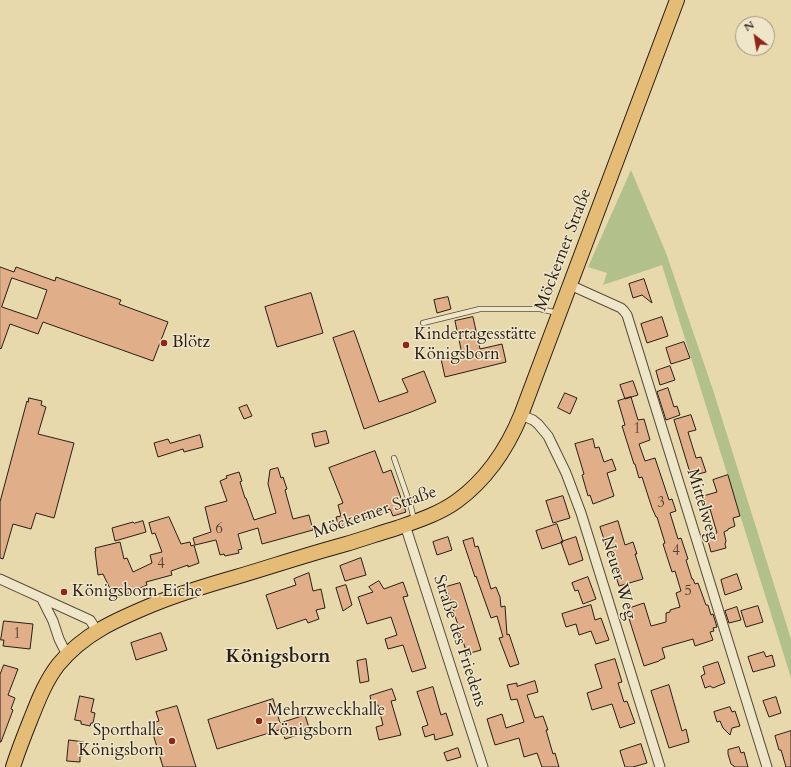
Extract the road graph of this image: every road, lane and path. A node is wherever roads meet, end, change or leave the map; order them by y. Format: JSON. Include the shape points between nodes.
{"nodes":[{"id":1,"x":677,"y":0,"type":"edge"},
{"id":2,"x":570,"y":285,"type":"junction"},
{"id":3,"x":559,"y":313,"type":"junction"},
{"id":4,"x":423,"y":323,"type":"dead end"},
{"id":5,"x":521,"y":415,"type":"junction"},
{"id":6,"x":394,"y":458,"type":"dead end"},
{"id":7,"x":410,"y":523,"type":"junction"},
{"id":8,"x":0,"y":579,"type":"edge"},
{"id":9,"x":42,"y":598,"type":"junction"},
{"id":10,"x":97,"y":631,"type":"junction"},
{"id":11,"x":67,"y":655,"type":"junction"},
{"id":12,"x":13,"y":767,"type":"edge"},
{"id":13,"x":484,"y":767,"type":"edge"},
{"id":14,"x":660,"y":767,"type":"edge"},
{"id":15,"x":767,"y":767,"type":"edge"}],
"edges":[{"from":1,"to":2,"type":"main road","name":"Möckerner Straße"},
{"from":2,"to":3,"type":"main road","name":"Möckerner Straße"},
{"from":2,"to":15,"type":"street","name":"Mittelweg","via":[[621,308],[627,315]]},
{"from":3,"to":4,"type":"lane","via":[[540,309],[480,309]]},
{"from":3,"to":5,"type":"main road","name":"Möckerner Straße"},
{"from":5,"to":7,"type":"main road","name":"Möckerner Straße","via":[[506,448],[480,481],[450,505]]},
{"from":5,"to":14,"type":"street","name":"Neuer Weg","via":[[541,427],[566,473],[581,513]]},
{"from":6,"to":7,"type":"lane","via":[[411,508]]},
{"from":7,"to":10,"type":"main road","name":"Möckerner Straße","via":[[182,594],[131,613]]},
{"from":7,"to":13,"type":"street","name":"Straße des Friedens"},
{"from":8,"to":9,"type":"street"},
{"from":9,"to":10,"type":"street","via":[[90,620]]},
{"from":9,"to":11,"type":"street"},
{"from":10,"to":11,"type":"main road","name":"Möckerner Straße"},
{"from":11,"to":12,"type":"main road","name":"Möckerner Straße","via":[[47,681]]}]}
